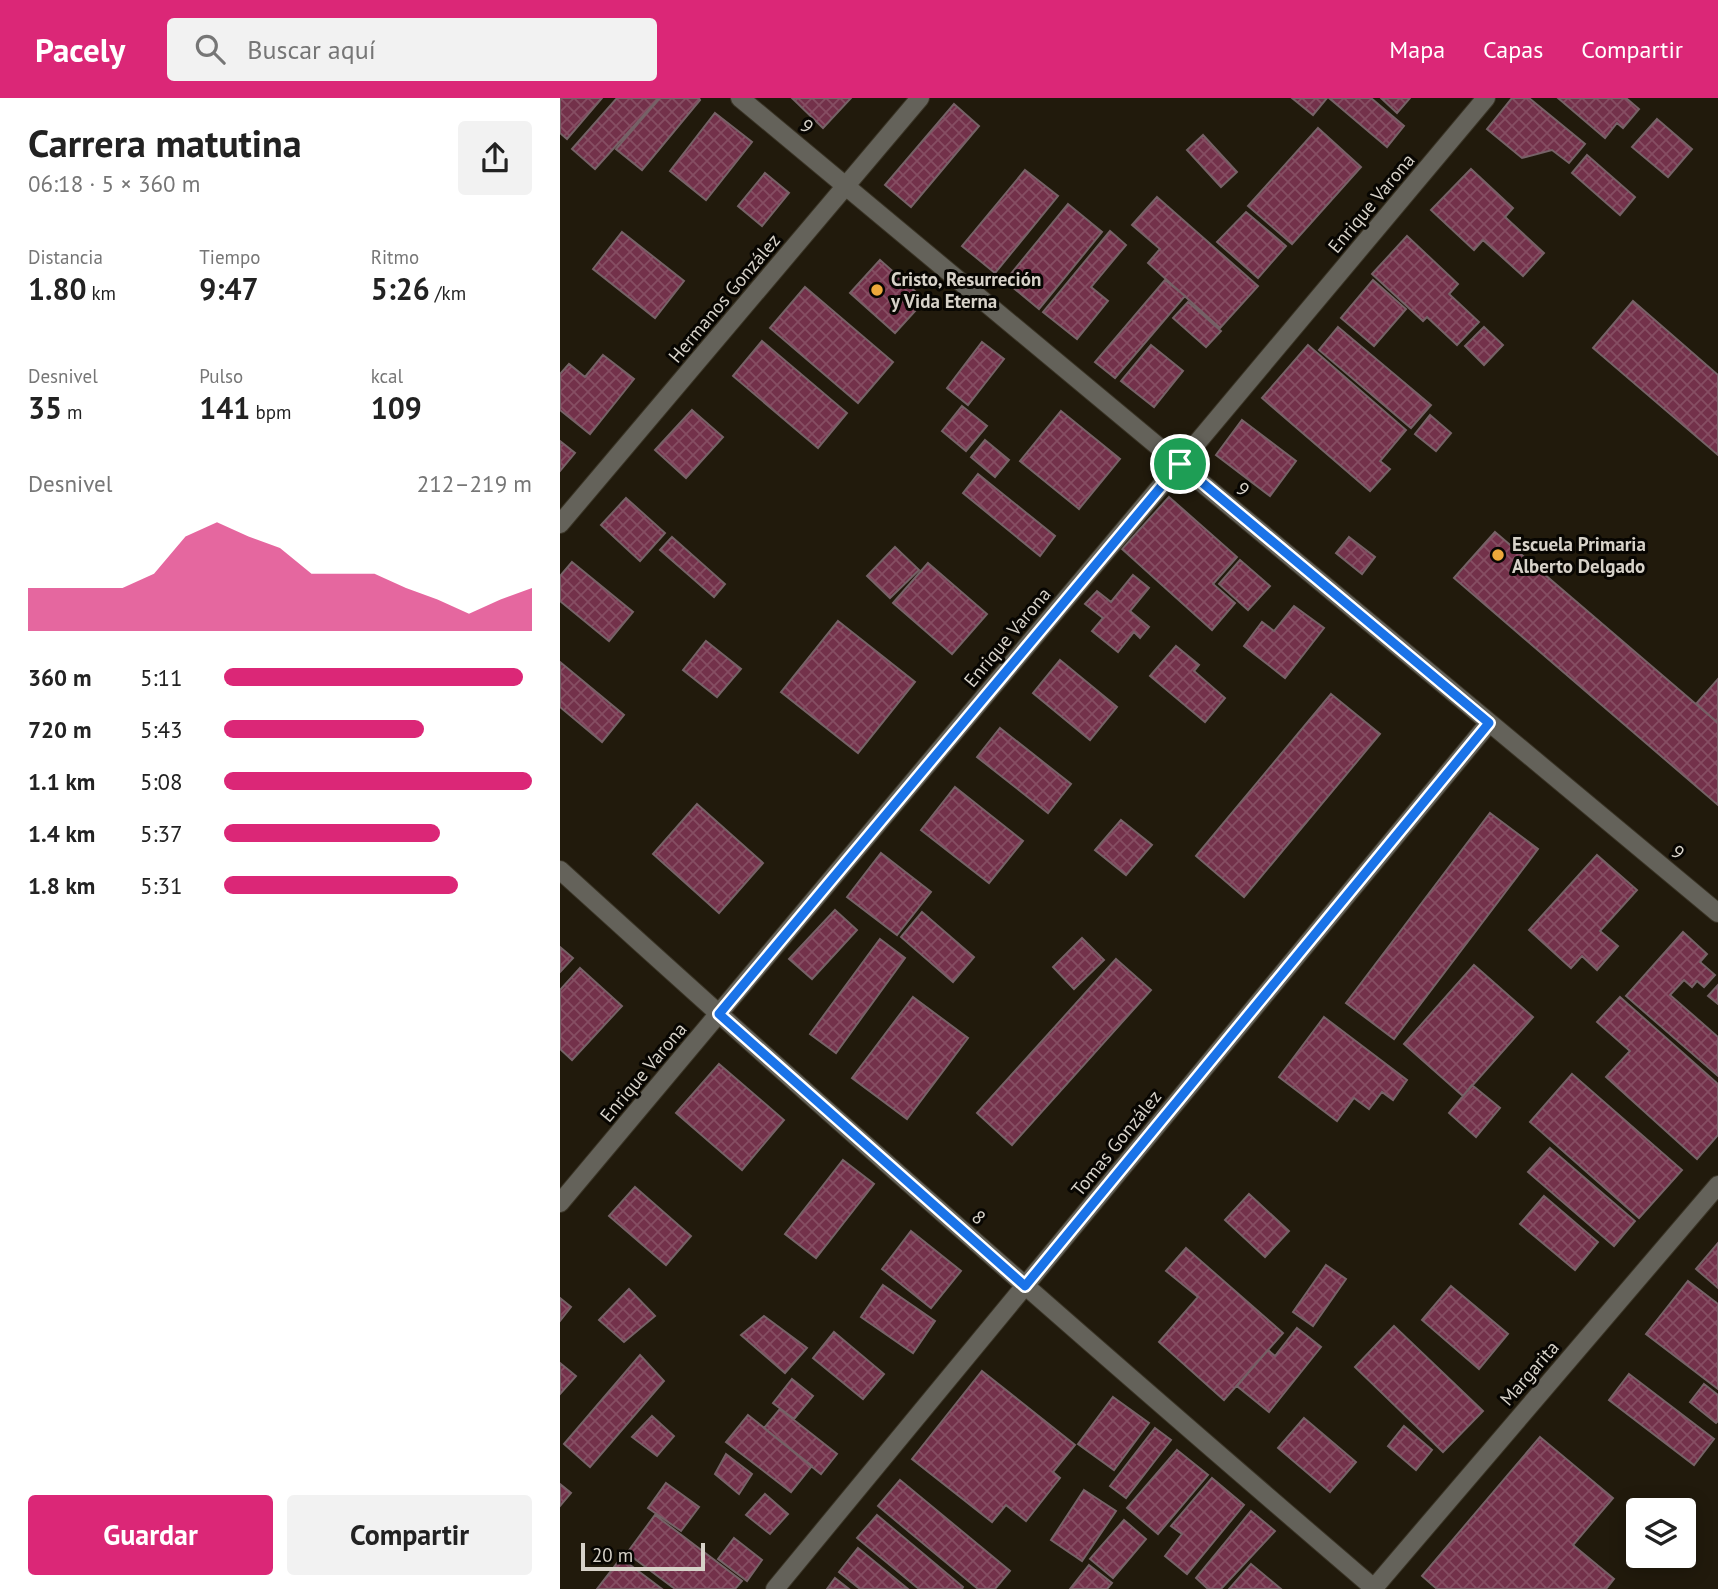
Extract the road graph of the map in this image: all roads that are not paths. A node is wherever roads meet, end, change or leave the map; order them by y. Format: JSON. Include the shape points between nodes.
{"nodes":[{"id":1,"x":740,"y":98,"type":"edge"},
{"id":2,"x":920,"y":98,"type":"edge"},
{"id":3,"x":1486,"y":98,"type":"edge"},
{"id":4,"x":846,"y":186,"type":"junction"},
{"id":5,"x":1180,"y":464,"type":"junction"},
{"id":6,"x":560,"y":524,"type":"edge"},
{"id":7,"x":1489,"y":723,"type":"junction"},
{"id":8,"x":560,"y":870,"type":"edge"},
{"id":9,"x":1718,"y":913,"type":"edge"},
{"id":10,"x":719,"y":1014,"type":"junction"},
{"id":11,"x":1718,"y":1185,"type":"edge"},
{"id":12,"x":560,"y":1203,"type":"edge"},
{"id":13,"x":1025,"y":1286,"type":"junction"},
{"id":14,"x":775,"y":1589,"type":"edge"},
{"id":15,"x":1374,"y":1589,"type":"edge"}],
"edges":[{"from":1,"to":4,"type":"street","name":"9"},
{"from":2,"to":4,"type":"street","name":"Hermanos González"},
{"from":3,"to":5,"type":"street","name":"Enrique Varona"},
{"from":4,"to":5,"type":"street","name":"9"},
{"from":4,"to":6,"type":"street","name":"Hermanos González"},
{"from":5,"to":7,"type":"street","name":"9"},
{"from":5,"to":10,"type":"street","name":"Enrique Varona"},
{"from":7,"to":9,"type":"street","name":"9"},
{"from":7,"to":13,"type":"street","name":"Tomas González"},
{"from":8,"to":10,"type":"street","name":"8"},
{"from":10,"to":12,"type":"street","name":"Enrique Varona"},
{"from":10,"to":13,"type":"street","name":"8"},
{"from":11,"to":15,"type":"street","name":"Margarita"},
{"from":13,"to":14,"type":"street","name":"Tomas González"},
{"from":13,"to":15,"type":"street","name":"8"}]}
